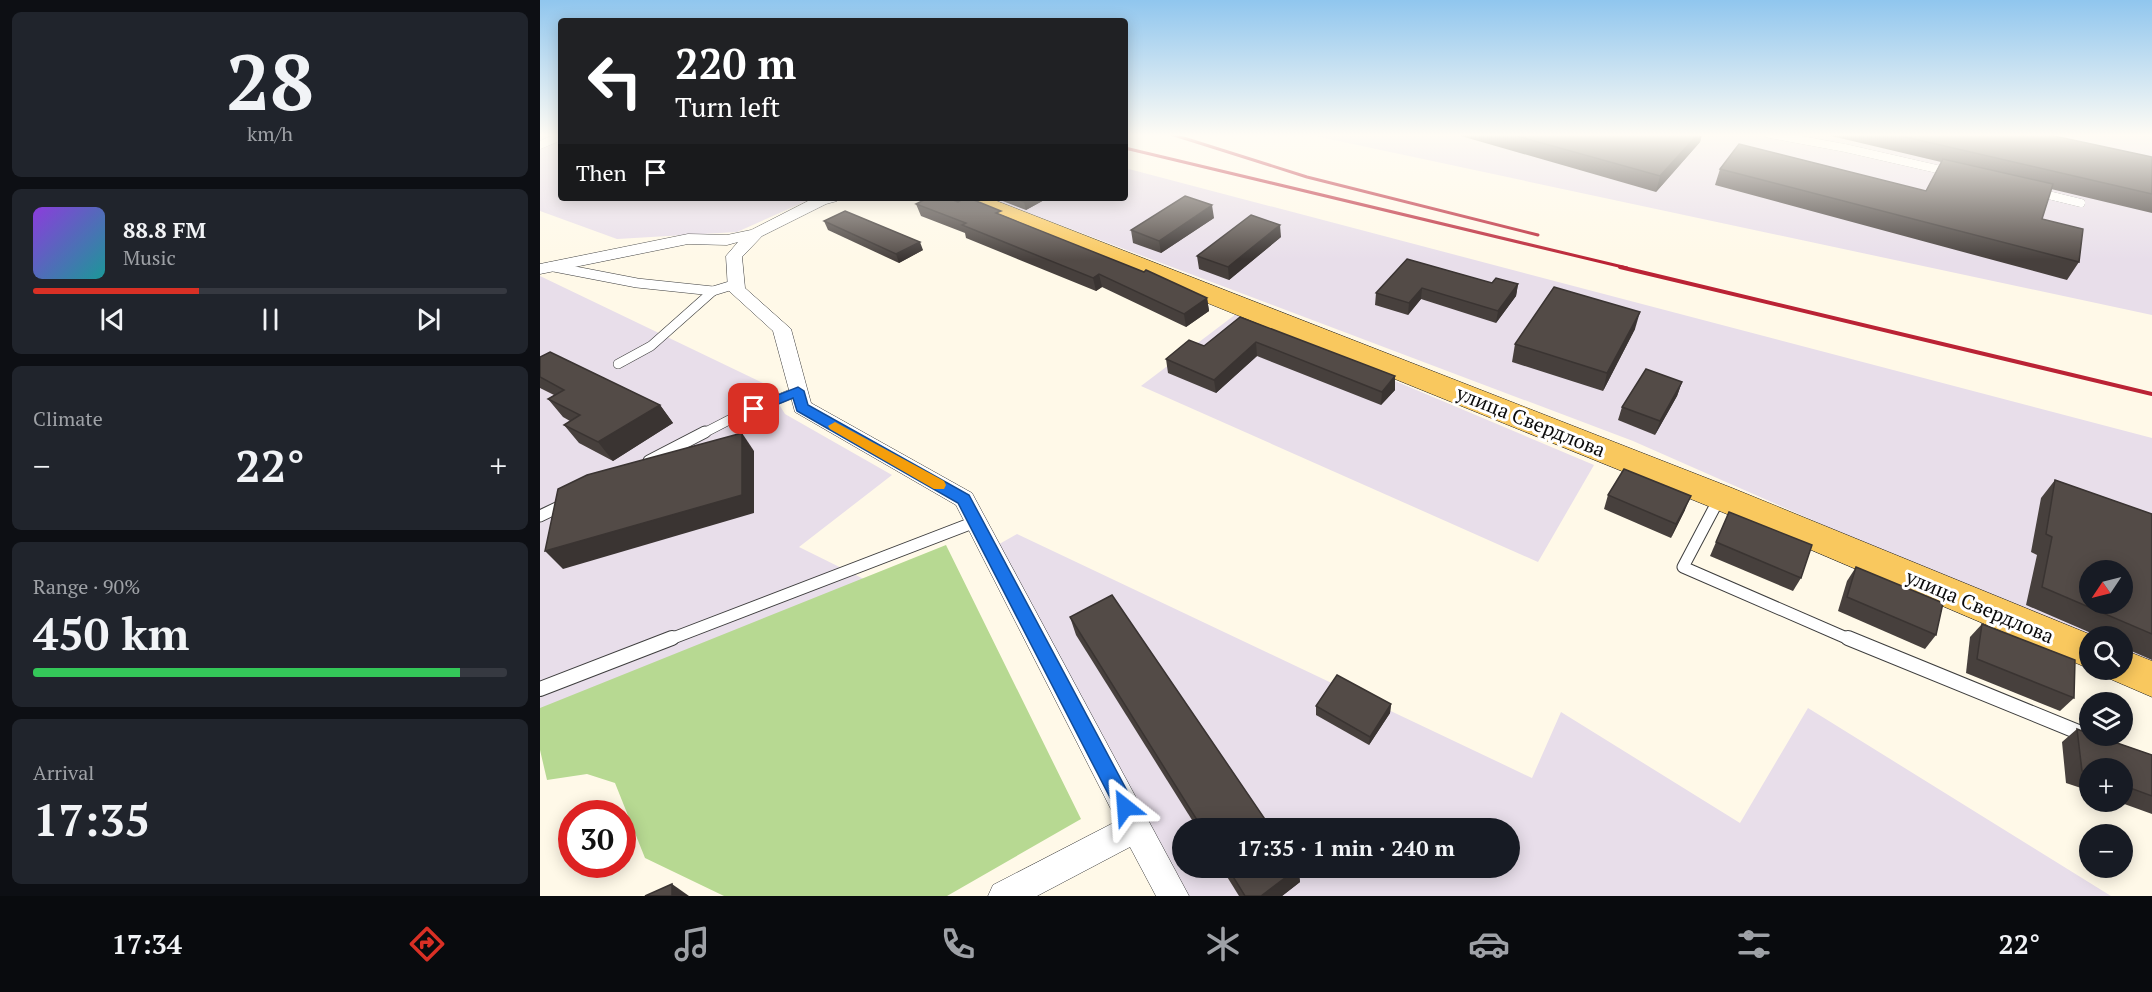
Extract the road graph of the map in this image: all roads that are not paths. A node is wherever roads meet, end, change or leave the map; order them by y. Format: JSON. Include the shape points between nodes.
{"nodes":[{"id":1,"x":2025,"y":189,"type":"edge"},
{"id":2,"x":820,"y":201,"type":"edge"},
{"id":3,"x":977,"y":201,"type":"edge"},
{"id":4,"x":2082,"y":202,"type":"dead end"},
{"id":5,"x":756,"y":232,"type":"junction"},
{"id":6,"x":546,"y":268,"type":"edge"},
{"id":7,"x":736,"y":284,"type":"junction"},
{"id":8,"x":713,"y":291,"type":"junction"},
{"id":9,"x":618,"y":364,"type":"dead end"},
{"id":10,"x":798,"y":391,"type":"junction"},
{"id":11,"x":641,"y":465,"type":"edge"},
{"id":12,"x":1720,"y":497,"type":"junction"},
{"id":13,"x":570,"y":501,"type":"edge"},
{"id":14,"x":540,"y":516,"type":"edge"},
{"id":15,"x":975,"y":522,"type":"junction"},
{"id":16,"x":2079,"y":647,"type":"edge"},
{"id":17,"x":2133,"y":671,"type":"edge"},
{"id":18,"x":2152,"y":679,"type":"edge"},
{"id":19,"x":540,"y":690,"type":"edge"},
{"id":20,"x":2079,"y":733,"type":"edge"},
{"id":21,"x":1136,"y":827,"type":"junction"},
{"id":22,"x":1004,"y":896,"type":"edge"},
{"id":23,"x":1173,"y":896,"type":"edge"}],
"edges":[{"from":1,"to":4,"type":"lane"},
{"from":2,"to":5,"type":"street"},
{"from":3,"to":12,"type":"main road","name":"улица Свердлова"},
{"from":5,"to":6,"type":"street","via":[[727,240],[688,239]]},
{"from":5,"to":7,"type":"street","via":[[734,256]]},
{"from":6,"to":8,"type":"lane","via":[[637,284]]},
{"from":7,"to":8,"type":"lane"},
{"from":7,"to":10,"type":"street","via":[[737,290],[782,329]]},
{"from":8,"to":9,"type":"lane","via":[[651,346]]},
{"from":10,"to":11,"type":"lane","via":[[733,418]]},
{"from":10,"to":15,"type":"street","via":[[802,408],[964,499]]},
{"from":12,"to":16,"type":"main road","name":"улица Свердлова"},
{"from":12,"to":20,"type":"lane","via":[[1683,567]]},
{"from":13,"to":14,"type":"lane"},
{"from":15,"to":19,"type":"lane"},
{"from":15,"to":21,"type":"street"},
{"from":17,"to":18,"type":"main road"},
{"from":21,"to":22,"type":"street"},
{"from":21,"to":23,"type":"street"}]}
